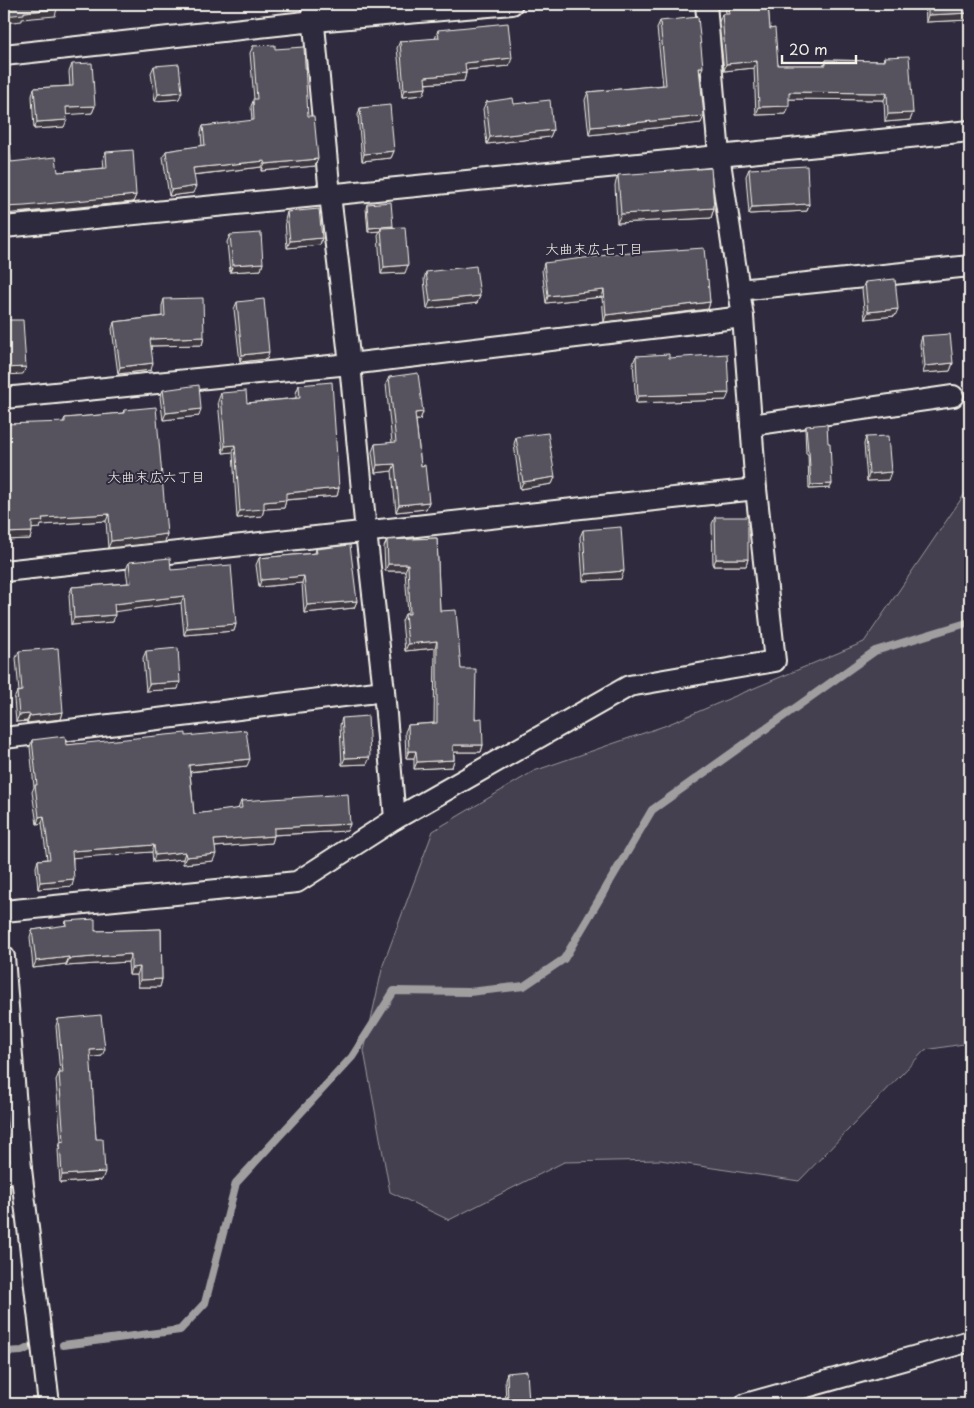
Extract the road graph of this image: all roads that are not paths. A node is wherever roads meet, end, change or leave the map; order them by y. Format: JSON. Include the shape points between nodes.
{"nodes":[{"id":1,"x":512,"y":4,"type":"edge"},
{"id":2,"x":706,"y":4,"type":"edge"},
{"id":3,"x":313,"y":12,"type":"edge"},
{"id":4,"x":4,"y":55,"type":"edge"},
{"id":5,"x":970,"y":131,"type":"edge"},
{"id":6,"x":719,"y":155,"type":"junction"},
{"id":7,"x":330,"y":195,"type":"junction"},
{"id":8,"x":4,"y":227,"type":"edge"},
{"id":9,"x":970,"y":266,"type":"edge"},
{"id":10,"x":738,"y":290,"type":"junction"},
{"id":11,"x":743,"y":317,"type":"junction"},
{"id":12,"x":350,"y":364,"type":"junction"},
{"id":13,"x":953,"y":396,"type":"dead end"},
{"id":14,"x":4,"y":398,"type":"edge"},
{"id":15,"x":751,"y":425,"type":"junction"},
{"id":16,"x":756,"y":489,"type":"junction"},
{"id":17,"x":366,"y":532,"type":"junction"},
{"id":18,"x":4,"y":571,"type":"edge"},
{"id":19,"x":384,"y":691,"type":"junction"},
{"id":20,"x":4,"y":738,"type":"edge"},
{"id":21,"x":395,"y":819,"type":"junction"},
{"id":22,"x":4,"y":911,"type":"edge"},
{"id":23,"x":4,"y":957,"type":"edge"},
{"id":24,"x":13,"y":1172,"type":"edge"},
{"id":25,"x":970,"y":1342,"type":"edge"},
{"id":26,"x":49,"y":1404,"type":"edge"},
{"id":27,"x":746,"y":1404,"type":"edge"}],
"edges":[{"from":1,"to":3,"type":"street"},
{"from":2,"to":6,"type":"street"},
{"from":3,"to":4,"type":"street"},
{"from":3,"to":7,"type":"street"},
{"from":5,"to":6,"type":"street"},
{"from":6,"to":7,"type":"street"},
{"from":6,"to":10,"type":"street"},
{"from":7,"to":8,"type":"street"},
{"from":7,"to":12,"type":"street"},
{"from":9,"to":10,"type":"street"},
{"from":10,"to":11,"type":"street"},
{"from":11,"to":12,"type":"street"},
{"from":11,"to":15,"type":"street"},
{"from":12,"to":14,"type":"street"},
{"from":12,"to":17,"type":"street"},
{"from":13,"to":15,"type":"street"},
{"from":15,"to":16,"type":"street"},
{"from":16,"to":17,"type":"street"},
{"from":16,"to":21,"type":"street","via":[[776,661],[629,686]]},
{"from":17,"to":18,"type":"street"},
{"from":17,"to":19,"type":"street"},
{"from":19,"to":20,"type":"street"},
{"from":19,"to":21,"type":"street"},
{"from":21,"to":22,"type":"street","via":[[297,882]]},
{"from":23,"to":24,"type":"street"},
{"from":24,"to":26,"type":"street"},
{"from":25,"to":27,"type":"street"}]}
